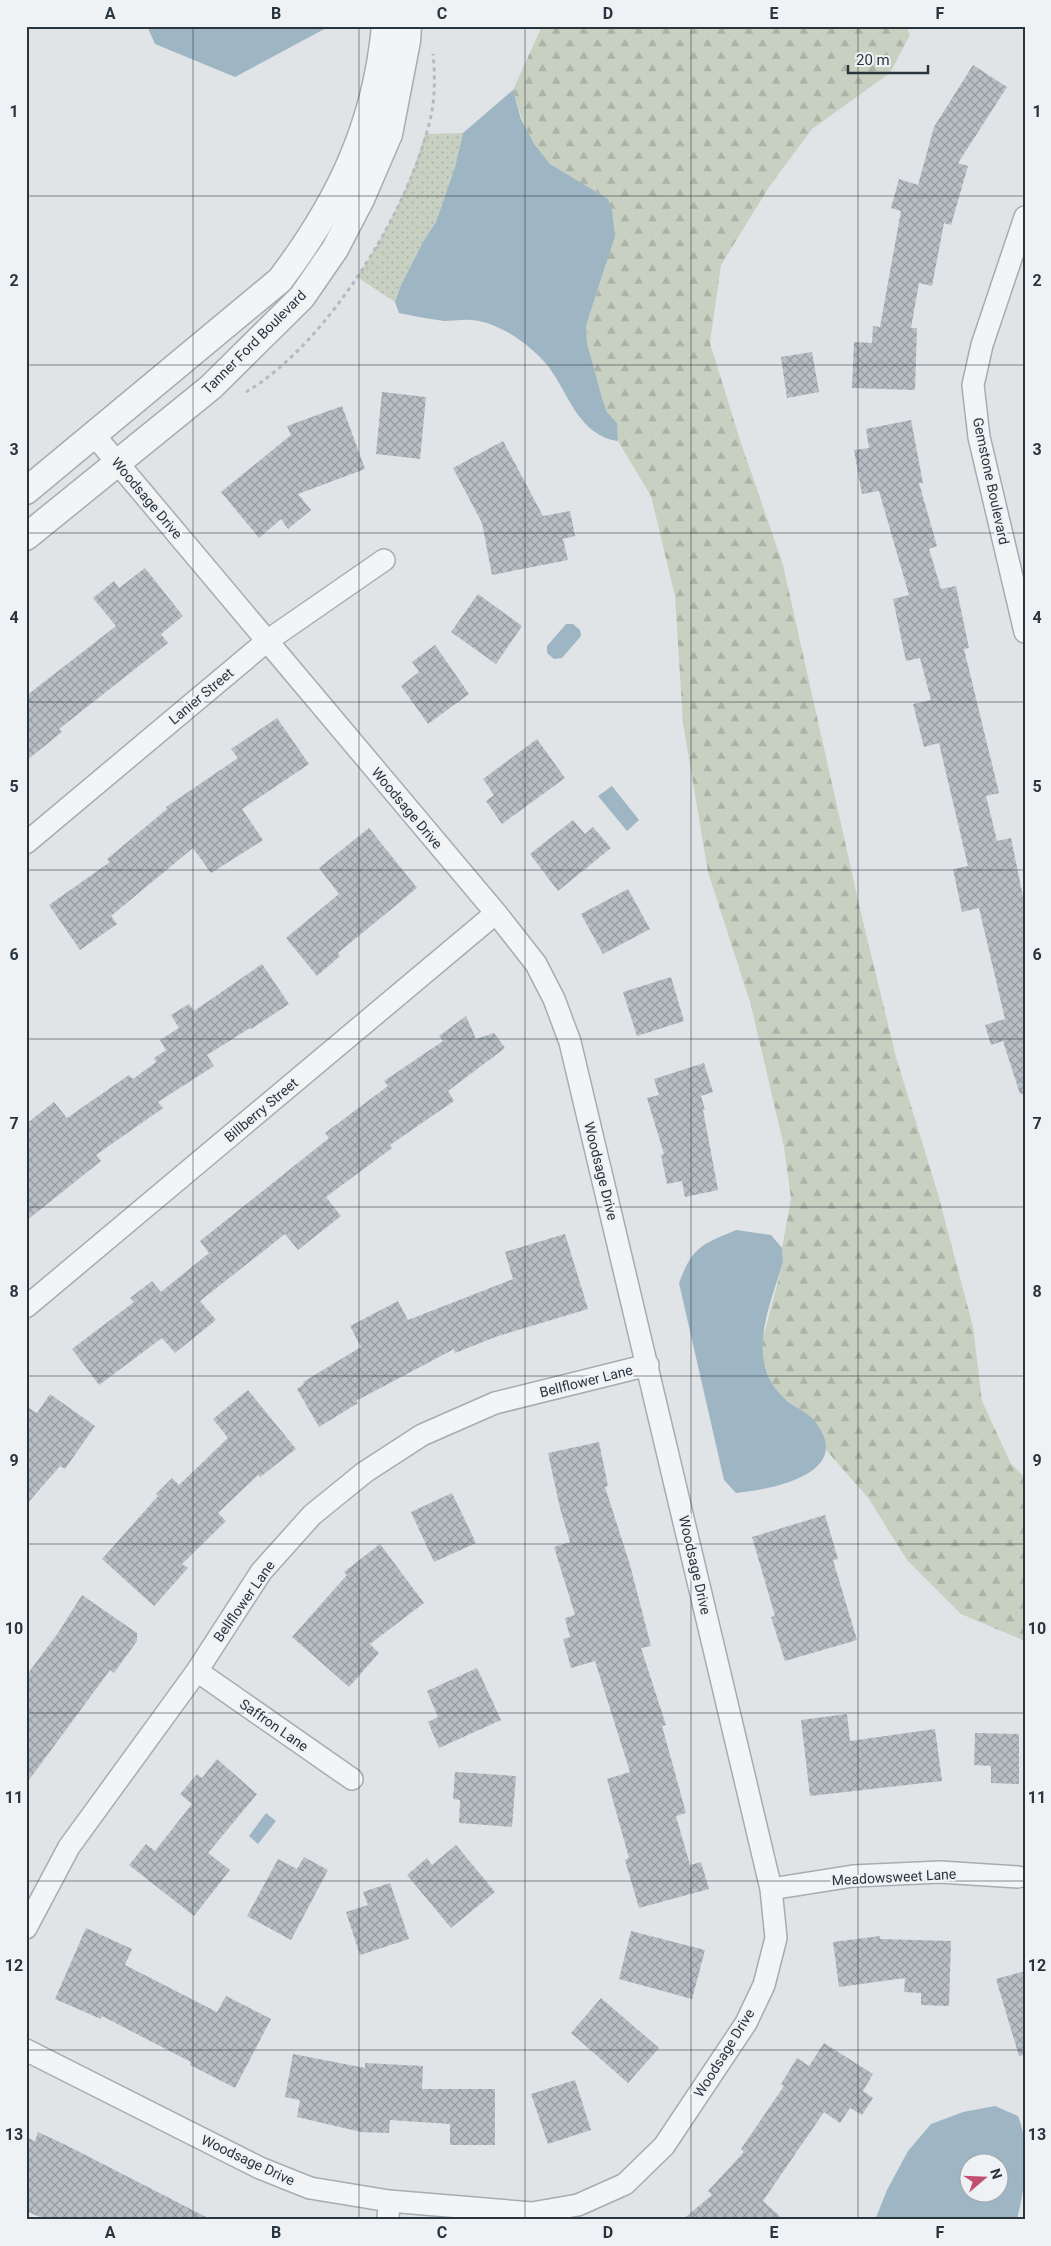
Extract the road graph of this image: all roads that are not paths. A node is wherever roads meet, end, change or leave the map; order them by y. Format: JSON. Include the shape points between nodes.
{"nodes":[{"id":1,"x":385,"y":26,"type":"edge"},
{"id":2,"x":408,"y":26,"type":"edge"},
{"id":3,"x":1025,"y":217,"type":"edge"},
{"id":4,"x":94,"y":435,"type":"junction"},
{"id":5,"x":117,"y":464,"type":"junction"},
{"id":6,"x":26,"y":491,"type":"edge"},
{"id":7,"x":26,"y":536,"type":"edge"},
{"id":8,"x":384,"y":560,"type":"dead end"},
{"id":9,"x":1025,"y":632,"type":"edge"},
{"id":10,"x":267,"y":641,"type":"junction"},
{"id":11,"x":26,"y":843,"type":"edge"},
{"id":12,"x":496,"y":913,"type":"junction"},
{"id":13,"x":26,"y":1307,"type":"edge"},
{"id":14,"x":648,"y":1365,"type":"junction"},
{"id":15,"x":197,"y":1671,"type":"junction"},
{"id":16,"x":352,"y":1779,"type":"dead end"},
{"id":17,"x":1018,"y":1877,"type":"dead end"},
{"id":18,"x":771,"y":1889,"type":"junction"},
{"id":19,"x":26,"y":1928,"type":"edge"},
{"id":20,"x":26,"y":2050,"type":"edge"},
{"id":21,"x":388,"y":2210,"type":"edge"}],
"edges":[{"from":1,"to":4,"type":"street","name":"Tanner Ford Boulevard","via":[[382,65],[368,117],[343,181],[310,240],[280,280]]},
{"from":2,"to":5,"type":"street","name":"Tanner Ford Boulevard","via":[[388,134],[361,199],[335,249],[302,297],[211,387]]},
{"from":3,"to":9,"type":"street","name":"Gemstone Boulevard","via":[[982,345],[973,385],[979,438]]},
{"from":4,"to":5,"type":"street","name":"Woodsage Drive"},
{"from":4,"to":6,"type":"street","name":"Tanner Ford Boulevard"},
{"from":5,"to":7,"type":"street","name":"Tanner Ford Boulevard"},
{"from":5,"to":10,"type":"street","name":"Woodsage Drive"},
{"from":8,"to":10,"type":"street","name":"Lanier Street"},
{"from":10,"to":11,"type":"street","name":"Lanier Street"},
{"from":10,"to":12,"type":"street","name":"Woodsage Drive"},
{"from":12,"to":13,"type":"street","name":"Billberry Street"},
{"from":12,"to":14,"type":"street","name":"Woodsage Drive","via":[[536,964],[554,999],[570,1042]]},
{"from":14,"to":15,"type":"street","name":"Bellflower Lane","via":[[495,1403],[422,1435],[364,1472],[312,1515],[261,1572]]},
{"from":14,"to":18,"type":"street","name":"Woodsage Drive"},
{"from":15,"to":16,"type":"street","name":"Saffron Lane"},
{"from":15,"to":19,"type":"street","name":"Bellflower Lane","via":[[69,1846]]},
{"from":17,"to":18,"type":"street","name":"Meadowsweet Lane","via":[[940,1872],[854,1876]]},
{"from":18,"to":21,"type":"street","name":"Woodsage Drive","via":[[776,1938],[764,1985],[746,2023],[664,2146],[625,2184],[578,2205],[532,2213]]},
{"from":20,"to":21,"type":"street","name":"Woodsage Drive","via":[[260,2168],[310,2188]]}]}
